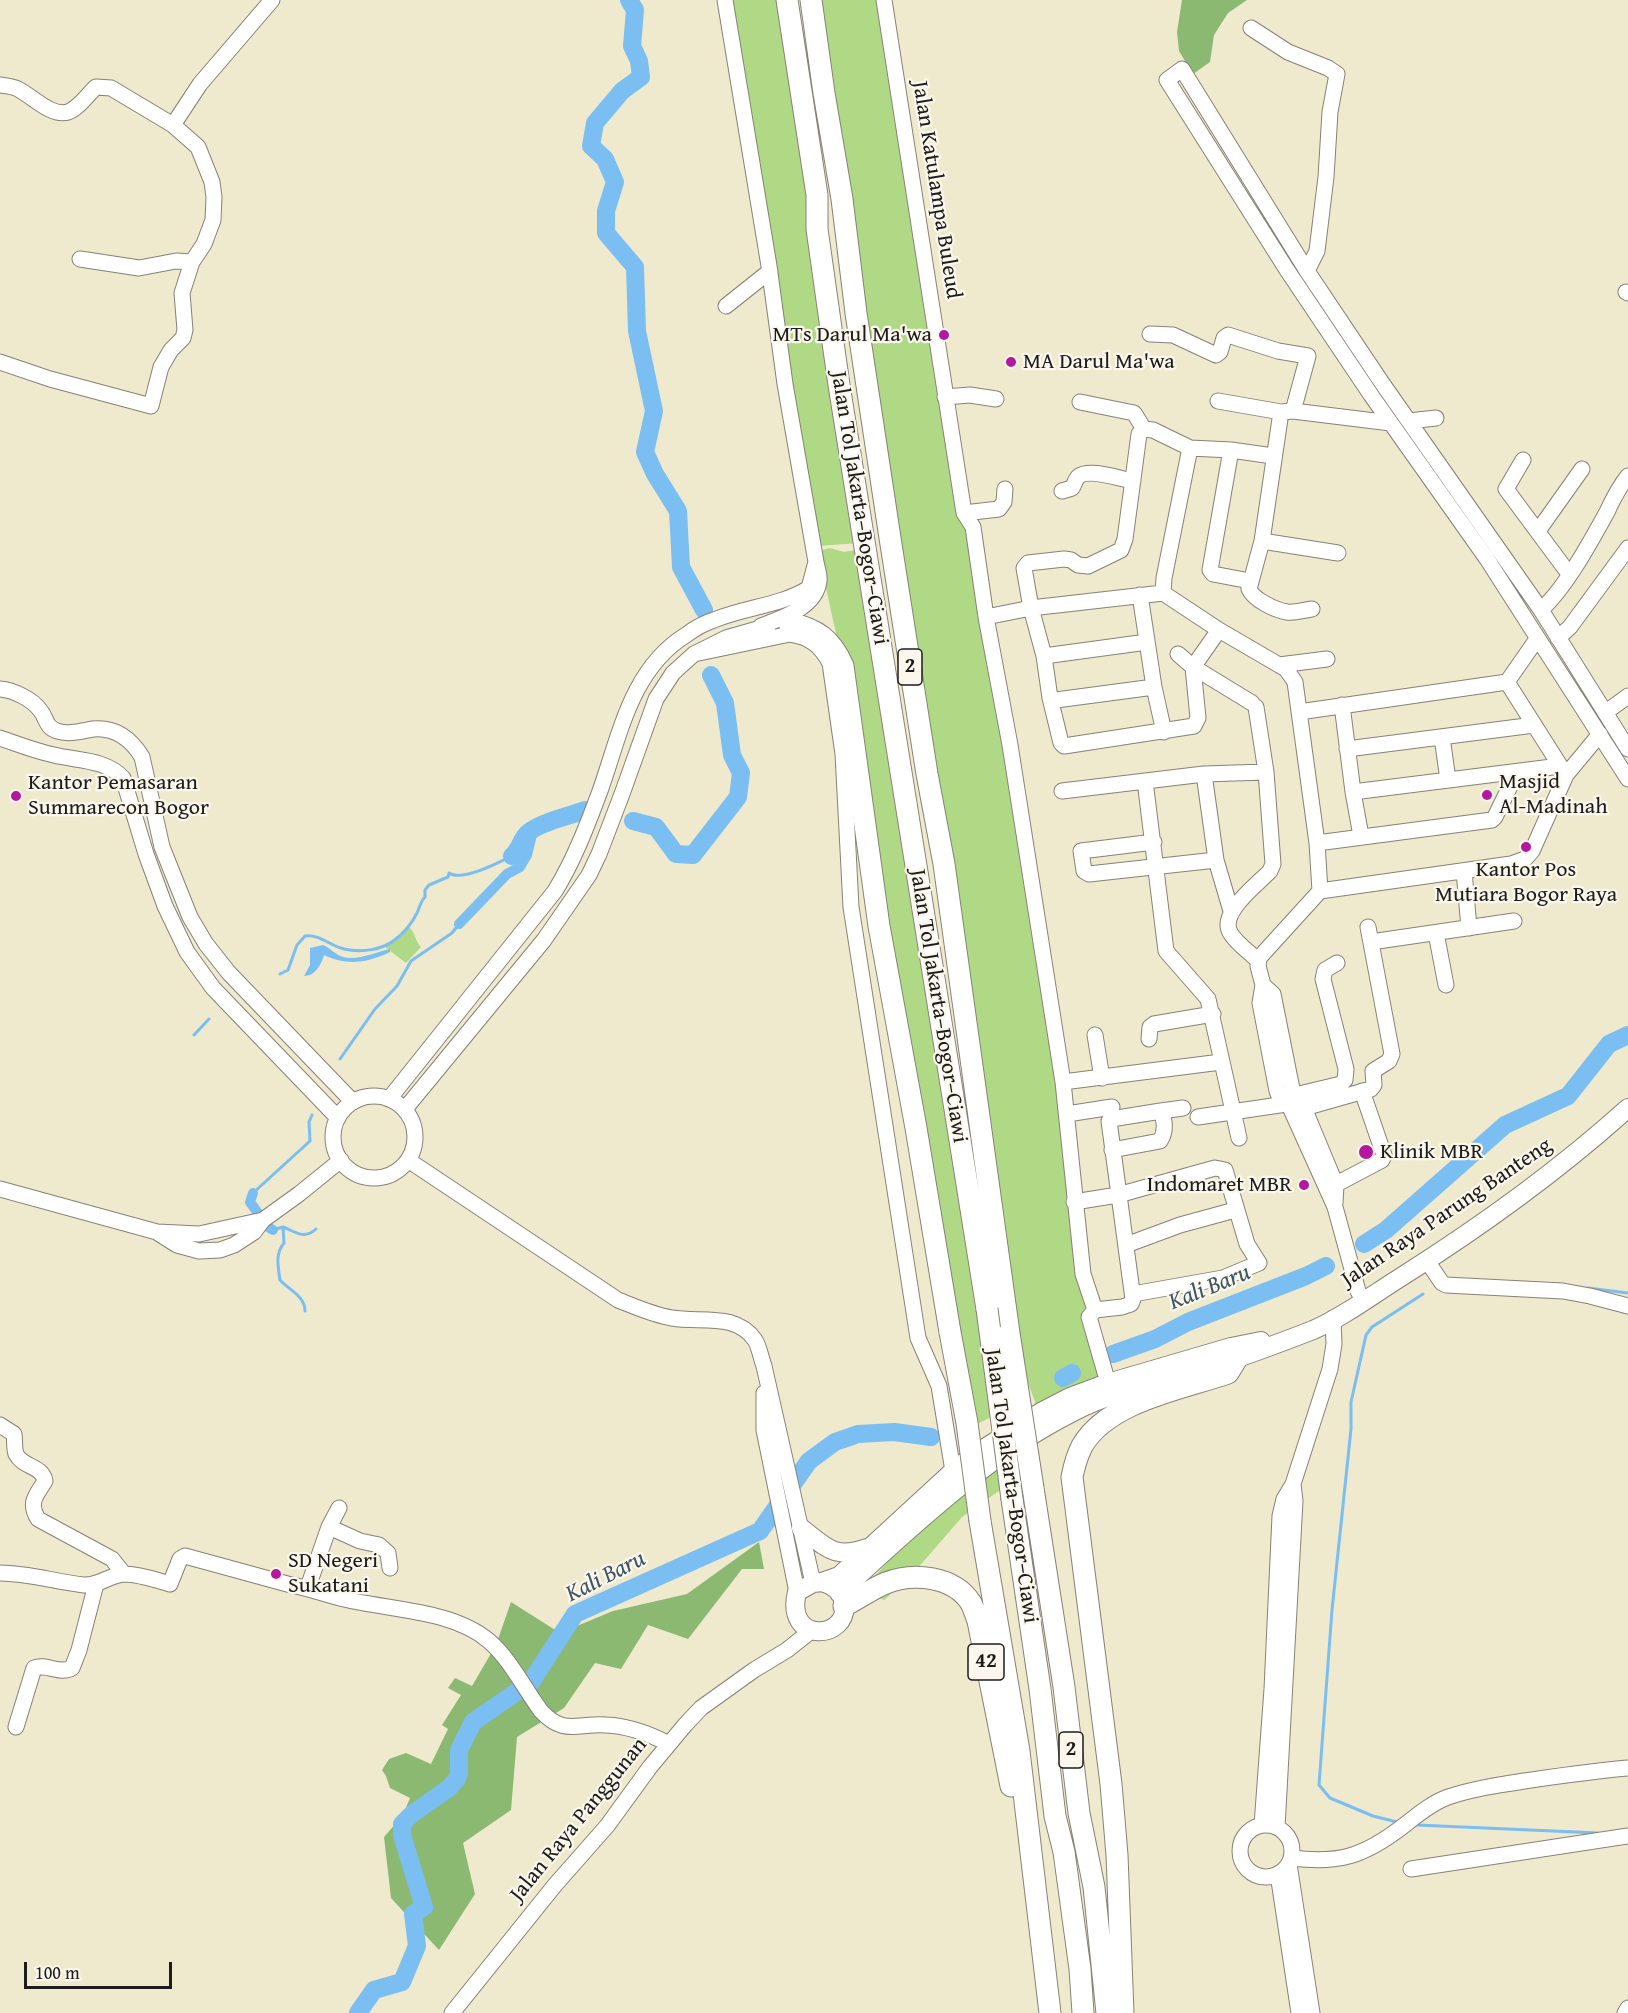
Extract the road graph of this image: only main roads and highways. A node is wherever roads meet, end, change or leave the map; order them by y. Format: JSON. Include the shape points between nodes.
{"nodes":[{"id":1,"x":787,"y":0,"type":"edge"},
{"id":2,"x":811,"y":0,"type":"edge"},
{"id":3,"x":789,"y":623,"type":"road end"},
{"id":4,"x":1628,"y":1108,"type":"edge"},
{"id":5,"x":1233,"y":1354,"type":"junction"},
{"id":6,"x":794,"y":1526,"type":"road end"},
{"id":7,"x":874,"y":1545,"type":"junction"},
{"id":8,"x":810,"y":1586,"type":"junction"},
{"id":9,"x":842,"y":1600,"type":"junction"},
{"id":10,"x":1031,"y":1858,"type":"junction"},
{"id":11,"x":1050,"y":2013,"type":"edge"},
{"id":12,"x":1083,"y":2013,"type":"edge"},
{"id":13,"x":1107,"y":2013,"type":"edge"},
{"id":14,"x":1123,"y":2013,"type":"edge"}],
"edges":[{"from":1,"to":12,"type":"highway","name":"Jalan Tol Jakarta–Bogor–Ciawi","number":"2","bridge":true,"via":[[818,195],[817,229],[839,385],[987,1309],[1055,1816],[1066,1864]]},
{"from":2,"to":13,"type":"highway","name":"Jalan Tol Jakarta–Bogor–Ciawi","number":"2","bridge":true,"via":[[894,562],[944,864],[1079,1813],[1094,1887]]},
{"from":3,"to":10,"type":"highway","number":"42","bridge":true,"via":[[809,627],[823,636],[843,666],[879,926],[967,1423]]},
{"from":4,"to":5,"type":"main road","name":"Jalan Raya Parung Banteng","via":[[1564,1164],[1427,1261],[1361,1296],[1316,1328]]},
{"from":5,"to":7,"type":"main road","name":"Jalan Raya Parung Banteng","via":[[1106,1378],[1041,1412],[974,1455],[951,1462]]},
{"from":5,"to":9,"type":"main road","name":"Jalan Raya Parung Banteng","via":[[1073,1411],[985,1466],[943,1500]]},
{"from":5,"to":14,"type":"highway","via":[[1228,1373],[1116,1413],[1091,1433],[1081,1448],[1072,1477],[1111,1784]]},
{"from":6,"to":7,"type":"main road","via":[[834,1552],[854,1553]]},
{"from":7,"to":8,"type":"main road","name":"Jalan Raya Parung Banteng","via":[[839,1576]]},
{"from":8,"to":9,"type":"main road","via":[[831,1585]]},
{"from":8,"to":9,"type":"main road","via":[[794,1603],[796,1617],[811,1631],[834,1627],[843,1614]]},
{"from":9,"to":10,"type":"highway","number":"42","via":[[913,1577],[950,1585],[970,1602],[978,1621],[1004,1754]]},
{"from":10,"to":11,"type":"highway","number":"42"}]}
